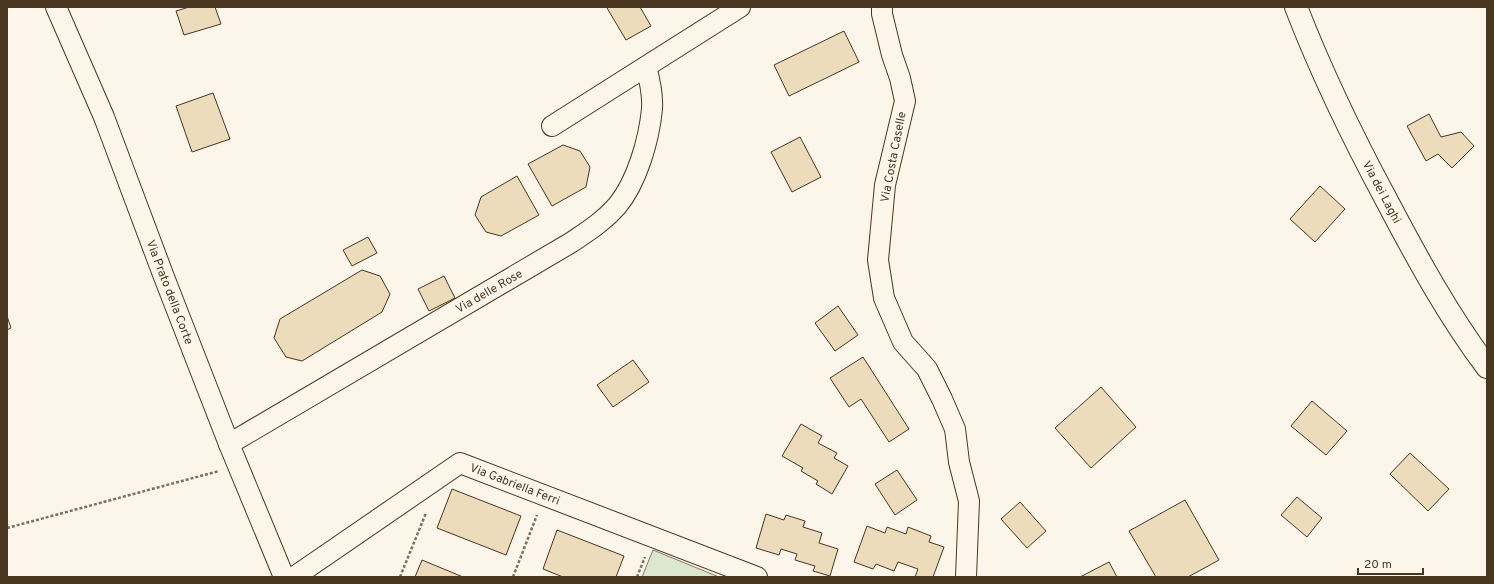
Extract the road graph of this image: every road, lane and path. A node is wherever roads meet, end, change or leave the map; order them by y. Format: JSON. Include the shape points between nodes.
{"nodes":[{"id":1,"x":56,"y":7,"type":"edge"},
{"id":2,"x":740,"y":7,"type":"edge"},
{"id":3,"x":882,"y":7,"type":"edge"},
{"id":4,"x":1296,"y":7,"type":"edge"},
{"id":5,"x":646,"y":67,"type":"junction"},
{"id":6,"x":552,"y":126,"type":"dead end"},
{"id":7,"x":1487,"y":367,"type":"edge"},
{"id":8,"x":229,"y":444,"type":"junction"},
{"id":9,"x":238,"y":466,"type":"junction"},
{"id":10,"x":544,"y":496,"type":"junction"},
{"id":11,"x":426,"y":513,"type":"dead end"},
{"id":12,"x":7,"y":528,"type":"edge"},
{"id":13,"x":284,"y":577,"type":"edge"},
{"id":14,"x":294,"y":577,"type":"edge"},
{"id":15,"x":400,"y":577,"type":"edge"},
{"id":16,"x":513,"y":577,"type":"edge"},
{"id":17,"x":757,"y":577,"type":"edge"},
{"id":18,"x":966,"y":577,"type":"edge"}],
"edges":[{"from":1,"to":8,"type":"street","name":"Via Prato della Corte","via":[[104,117]]},
{"from":2,"to":5,"type":"street"},
{"from":3,"to":18,"type":"street","name":"Via Costa Caselle","via":[[905,101],[885,185],[878,260],[884,298],[904,342],[927,370],[955,429],[959,462],[969,501]]},
{"from":4,"to":7,"type":"main road","name":"Via dei Laghi","via":[[1334,99],[1396,220],[1449,311]]},
{"from":5,"to":6,"type":"street"},
{"from":5,"to":8,"type":"street","name":"Via delle Rose","via":[[651,85],[652,108],[641,159],[632,183],[603,221],[572,242]]},
{"from":8,"to":9,"type":"street","name":"Via Prato della Corte"},
{"from":9,"to":12,"type":"path"},
{"from":9,"to":13,"type":"street","name":"Via Prato della Corte"},
{"from":10,"to":14,"type":"street","name":"Via Gabriella Ferri","via":[[460,463]]},
{"from":10,"to":16,"type":"path"},
{"from":10,"to":17,"type":"street","name":"Via Gabriella Ferri"},
{"from":11,"to":15,"type":"path"}]}
